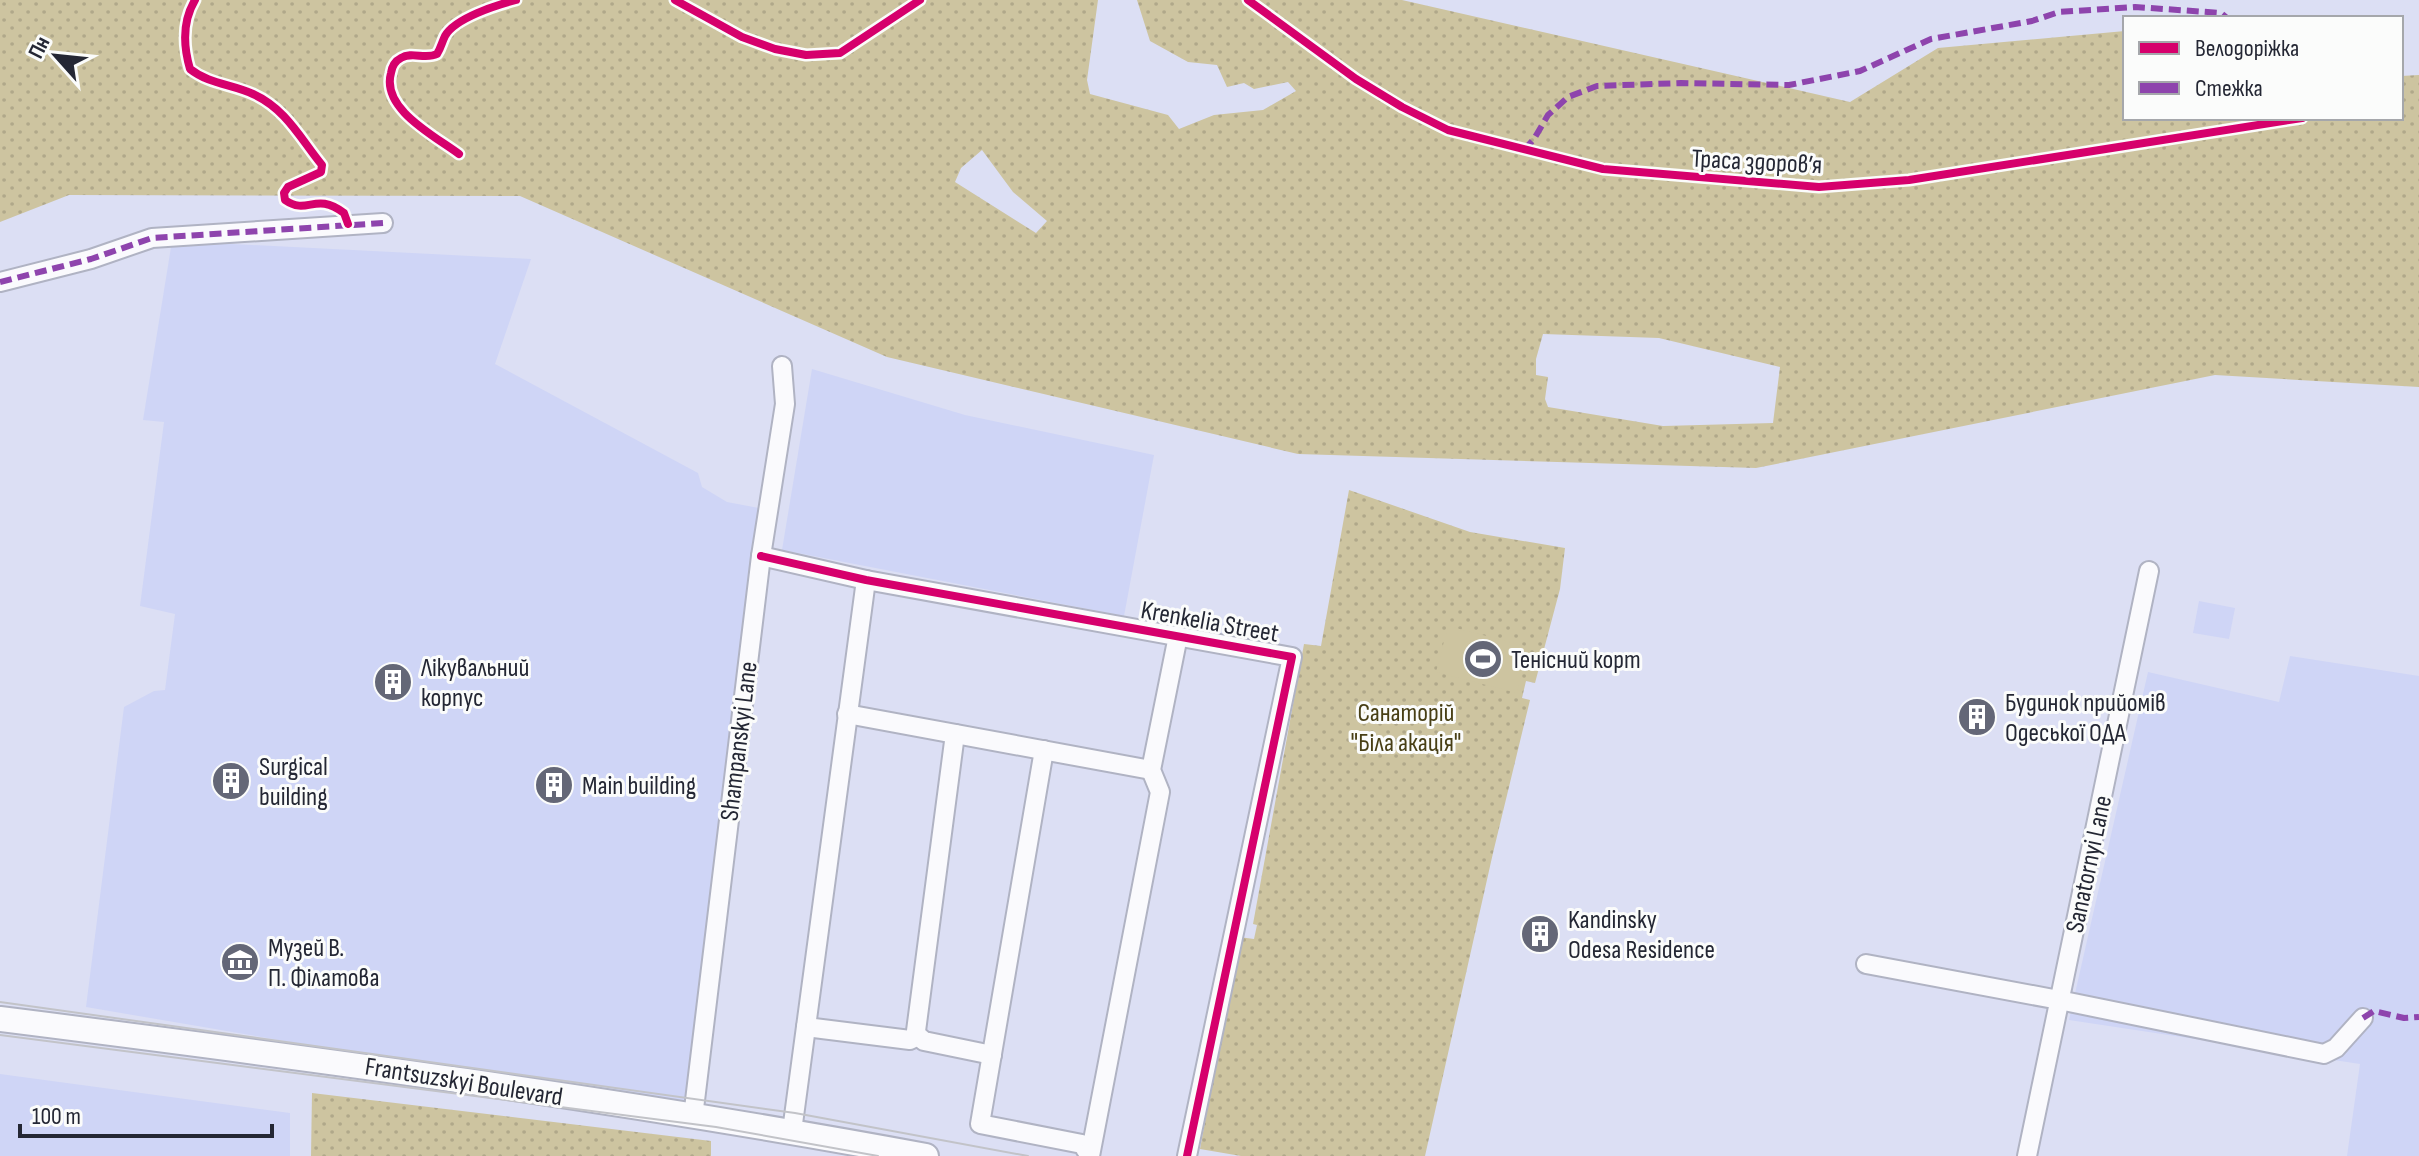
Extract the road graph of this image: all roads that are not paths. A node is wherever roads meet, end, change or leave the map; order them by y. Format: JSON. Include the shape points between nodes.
{"nodes":[{"id":1,"x":383,"y":223,"type":"dead end"},
{"id":2,"x":0,"y":282,"type":"edge"},
{"id":3,"x":782,"y":366,"type":"dead end"},
{"id":4,"x":761,"y":556,"type":"junction"},
{"id":5,"x":2149,"y":571,"type":"dead end"},
{"id":6,"x":866,"y":580,"type":"junction"},
{"id":7,"x":1178,"y":636,"type":"junction"},
{"id":8,"x":847,"y":714,"type":"junction"},
{"id":9,"x":955,"y":734,"type":"junction"},
{"id":10,"x":1044,"y":750,"type":"junction"},
{"id":11,"x":1151,"y":770,"type":"junction"},
{"id":12,"x":1866,"y":964,"type":"dead end"},
{"id":13,"x":2059,"y":1000,"type":"junction"},
{"id":14,"x":2363,"y":1018,"type":"dead end"},
{"id":15,"x":0,"y":1019,"type":"edge"},
{"id":16,"x":806,"y":1027,"type":"junction"},
{"id":17,"x":918,"y":1036,"type":"junction"},
{"id":18,"x":992,"y":1055,"type":"junction"},
{"id":19,"x":693,"y":1117,"type":"junction"},
{"id":20,"x":792,"y":1131,"type":"junction"},
{"id":21,"x":926,"y":1156,"type":"edge"},
{"id":22,"x":1090,"y":1156,"type":"edge"},
{"id":23,"x":1187,"y":1156,"type":"edge"},
{"id":24,"x":2027,"y":1156,"type":"edge"}],
"edges":[{"from":1,"to":2,"type":"street","via":[[152,238]]},
{"from":3,"to":4,"type":"street","name":"Shampanskyi Lane","via":[[785,404]]},
{"from":4,"to":6,"type":"street","name":"Krenkelia Street"},
{"from":4,"to":19,"type":"street","name":"Shampanskyi Lane"},
{"from":5,"to":13,"type":"street","name":"Sanatornyi Lane"},
{"from":6,"to":7,"type":"street","name":"Krenkelia Street"},
{"from":6,"to":8,"type":"street"},
{"from":7,"to":11,"type":"street"},
{"from":7,"to":23,"type":"street","name":"Krenkelia Street","via":[[1292,657]]},
{"from":8,"to":9,"type":"street"},
{"from":8,"to":16,"type":"street"},
{"from":9,"to":10,"type":"street"},
{"from":9,"to":17,"type":"street"},
{"from":10,"to":11,"type":"street"},
{"from":10,"to":18,"type":"street"},
{"from":11,"to":22,"type":"street","via":[[1160,792]]},
{"from":12,"to":13,"type":"street"},
{"from":13,"to":14,"type":"street","via":[[2324,1054]]},
{"from":13,"to":24,"type":"street","name":"Sanatornyi Lane"},
{"from":15,"to":19,"type":"street","name":"Frantsuzskyi Boulevard","via":[[404,1071]]},
{"from":16,"to":17,"type":"street","via":[[910,1040]]},
{"from":16,"to":20,"type":"street"},
{"from":17,"to":18,"type":"street"},
{"from":18,"to":22,"type":"street","via":[[980,1124],[1082,1144]]},
{"from":19,"to":20,"type":"street","name":"Frantsuzskyi Boulevard"},
{"from":20,"to":21,"type":"street","name":"Frantsuzskyi Boulevard"}]}
